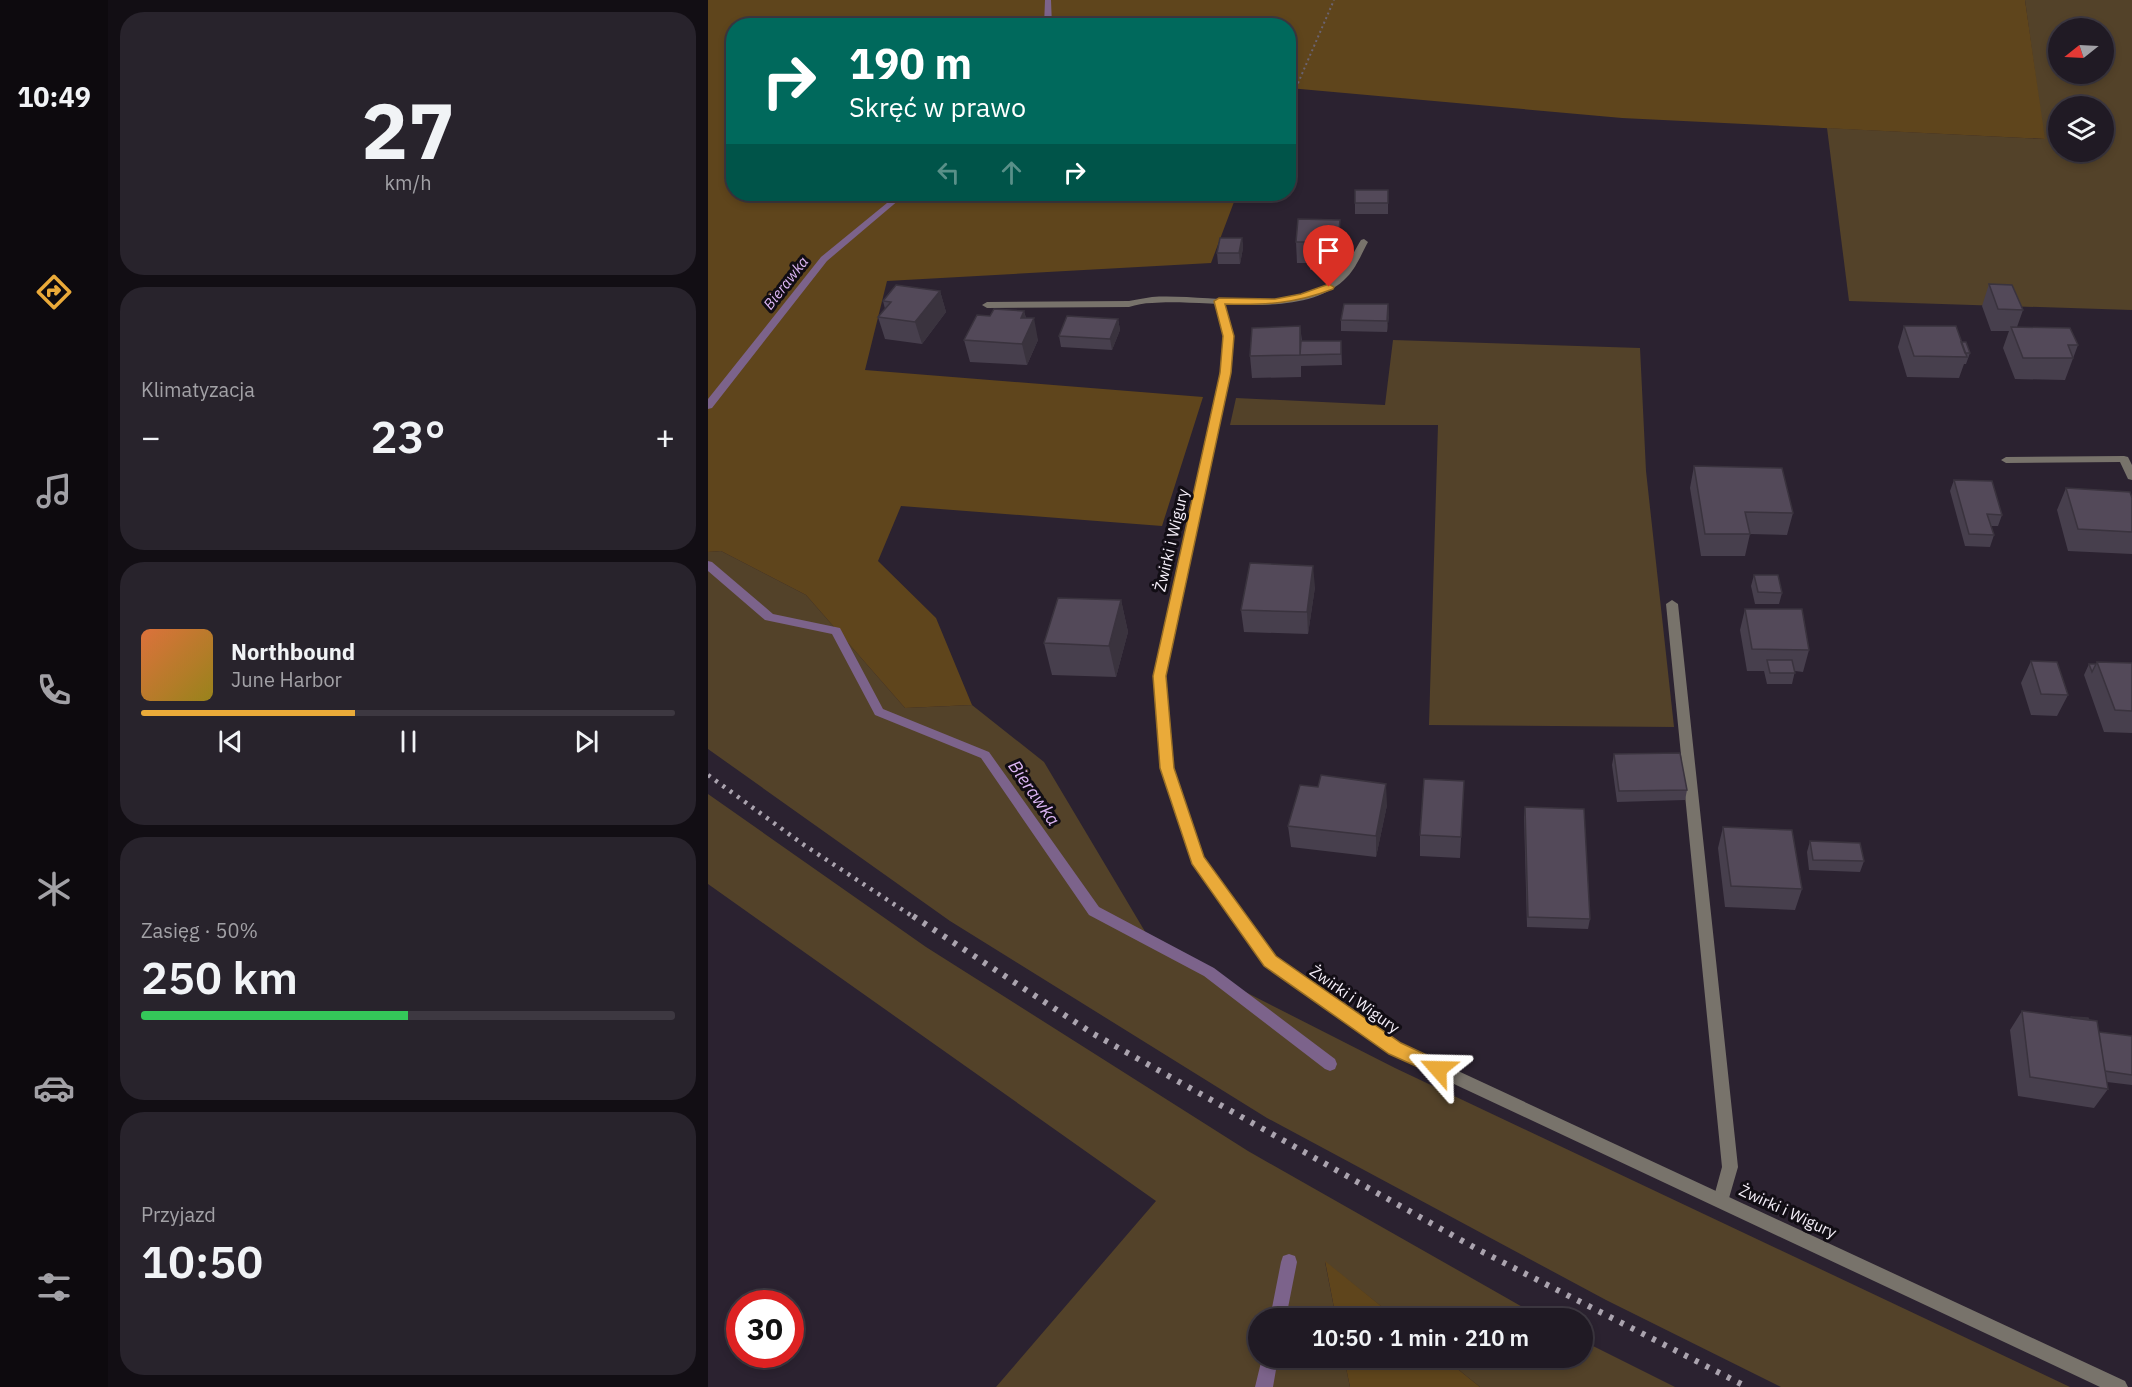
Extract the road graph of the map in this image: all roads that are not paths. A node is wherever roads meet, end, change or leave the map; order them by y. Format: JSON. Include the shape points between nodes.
{"nodes":[{"id":1,"x":1364,"y":242,"type":"dead end"},
{"id":2,"x":1219,"y":301,"type":"junction"},
{"id":3,"x":987,"y":305,"type":"dead end"},
{"id":4,"x":2006,"y":460,"type":"dead end"},
{"id":5,"x":2132,"y":477,"type":"edge"},
{"id":6,"x":1672,"y":604,"type":"dead end"},
{"id":7,"x":1720,"y":1200,"type":"junction"},
{"id":8,"x":2119,"y":1387,"type":"edge"}],
"edges":[{"from":1,"to":2,"type":"street","via":[[1344,274],[1329,287],[1275,302]]},
{"from":2,"to":3,"type":"street"},
{"from":2,"to":7,"type":"street","name":"Żwirki i Wigury","via":[[1228,336],[1226,373],[1159,676],[1167,768],[1198,860],[1270,961],[1395,1049]]},
{"from":4,"to":5,"type":"street","via":[[2124,459]]},
{"from":6,"to":7,"type":"street","via":[[1730,1167]]},
{"from":7,"to":8,"type":"street","name":"Żwirki i Wigury"}]}
